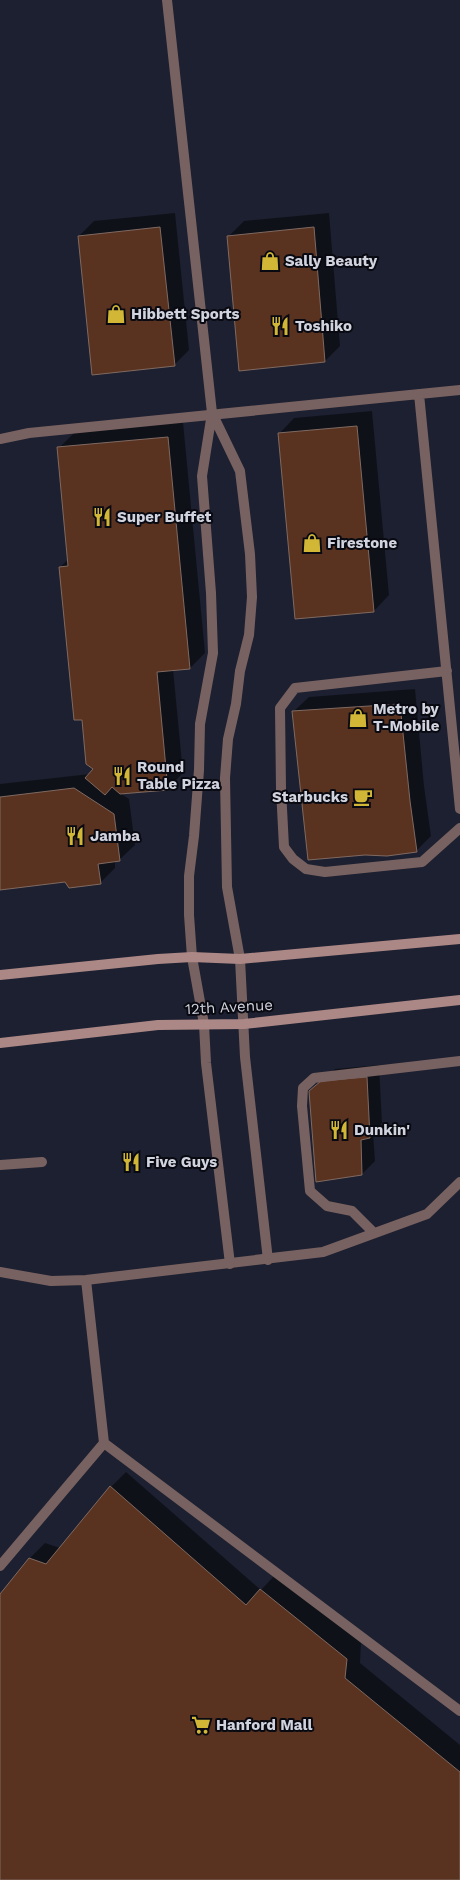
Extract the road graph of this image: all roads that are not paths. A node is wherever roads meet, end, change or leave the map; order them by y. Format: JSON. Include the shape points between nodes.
{"nodes":[{"id":1,"x":166,"y":0,"type":"edge"},
{"id":2,"x":460,"y":390,"type":"edge"},
{"id":3,"x":419,"y":394,"type":"junction"},
{"id":4,"x":212,"y":413,"type":"junction"},
{"id":5,"x":0,"y":439,"type":"edge"},
{"id":6,"x":447,"y":672,"type":"junction"},
{"id":7,"x":460,"y":809,"type":"edge"},
{"id":8,"x":460,"y":828,"type":"edge"},
{"id":9,"x":460,"y":940,"type":"edge"},
{"id":10,"x":192,"y":957,"type":"junction"},
{"id":11,"x":240,"y":959,"type":"junction"},
{"id":12,"x":0,"y":975,"type":"edge"},
{"id":13,"x":460,"y":1000,"type":"edge"},
{"id":14,"x":204,"y":1024,"type":"junction"},
{"id":15,"x":244,"y":1024,"type":"junction"},
{"id":16,"x":0,"y":1043,"type":"edge"},
{"id":17,"x":460,"y":1061,"type":"edge"},
{"id":18,"x":42,"y":1162,"type":"dead end"},
{"id":19,"x":0,"y":1165,"type":"edge"},
{"id":20,"x":460,"y":1182,"type":"edge"},
{"id":21,"x":374,"y":1233,"type":"junction"},
{"id":22,"x":268,"y":1260,"type":"junction"},
{"id":23,"x":230,"y":1264,"type":"junction"},
{"id":24,"x":0,"y":1272,"type":"edge"},
{"id":25,"x":86,"y":1280,"type":"junction"},
{"id":26,"x":104,"y":1442,"type":"junction"},
{"id":27,"x":0,"y":1566,"type":"edge"},
{"id":28,"x":460,"y":1711,"type":"edge"}],
"edges":[{"from":1,"to":4,"type":"street"},
{"from":2,"to":3,"type":"street"},
{"from":3,"to":4,"type":"street"},
{"from":3,"to":6,"type":"street"},
{"from":4,"to":5,"type":"street"},
{"from":4,"to":10,"type":"street","via":[[202,476],[213,653],[200,724],[190,876]]},
{"from":4,"to":11,"type":"street","via":[[240,471],[250,554],[252,597],[249,635],[228,739],[225,778],[227,887]]},
{"from":6,"to":7,"type":"street"},
{"from":6,"to":8,"type":"street","via":[[295,688],[280,708],[284,847],[306,869],[325,872],[422,862]]},
{"from":9,"to":11,"type":"main road"},
{"from":10,"to":11,"type":"main road"},
{"from":10,"to":12,"type":"main road"},
{"from":10,"to":14,"type":"street"},
{"from":11,"to":15,"type":"street"},
{"from":13,"to":15,"type":"main road","name":"12th Avenue"},
{"from":14,"to":15,"type":"main road","name":"12th Avenue"},
{"from":14,"to":16,"type":"main road","name":"12th Avenue","via":[[158,1025]]},
{"from":14,"to":23,"type":"street"},
{"from":15,"to":22,"type":"street"},
{"from":17,"to":21,"type":"street","via":[[314,1078],[303,1088],[310,1191],[327,1206],[352,1211]]},
{"from":18,"to":19,"type":"street"},
{"from":20,"to":21,"type":"street","via":[[427,1214]]},
{"from":21,"to":22,"type":"street","via":[[323,1252]]},
{"from":22,"to":23,"type":"street"},
{"from":23,"to":25,"type":"street"},
{"from":24,"to":25,"type":"street","via":[[51,1280]]},
{"from":25,"to":26,"type":"street"},
{"from":26,"to":27,"type":"street"},
{"from":26,"to":28,"type":"street"}]}
